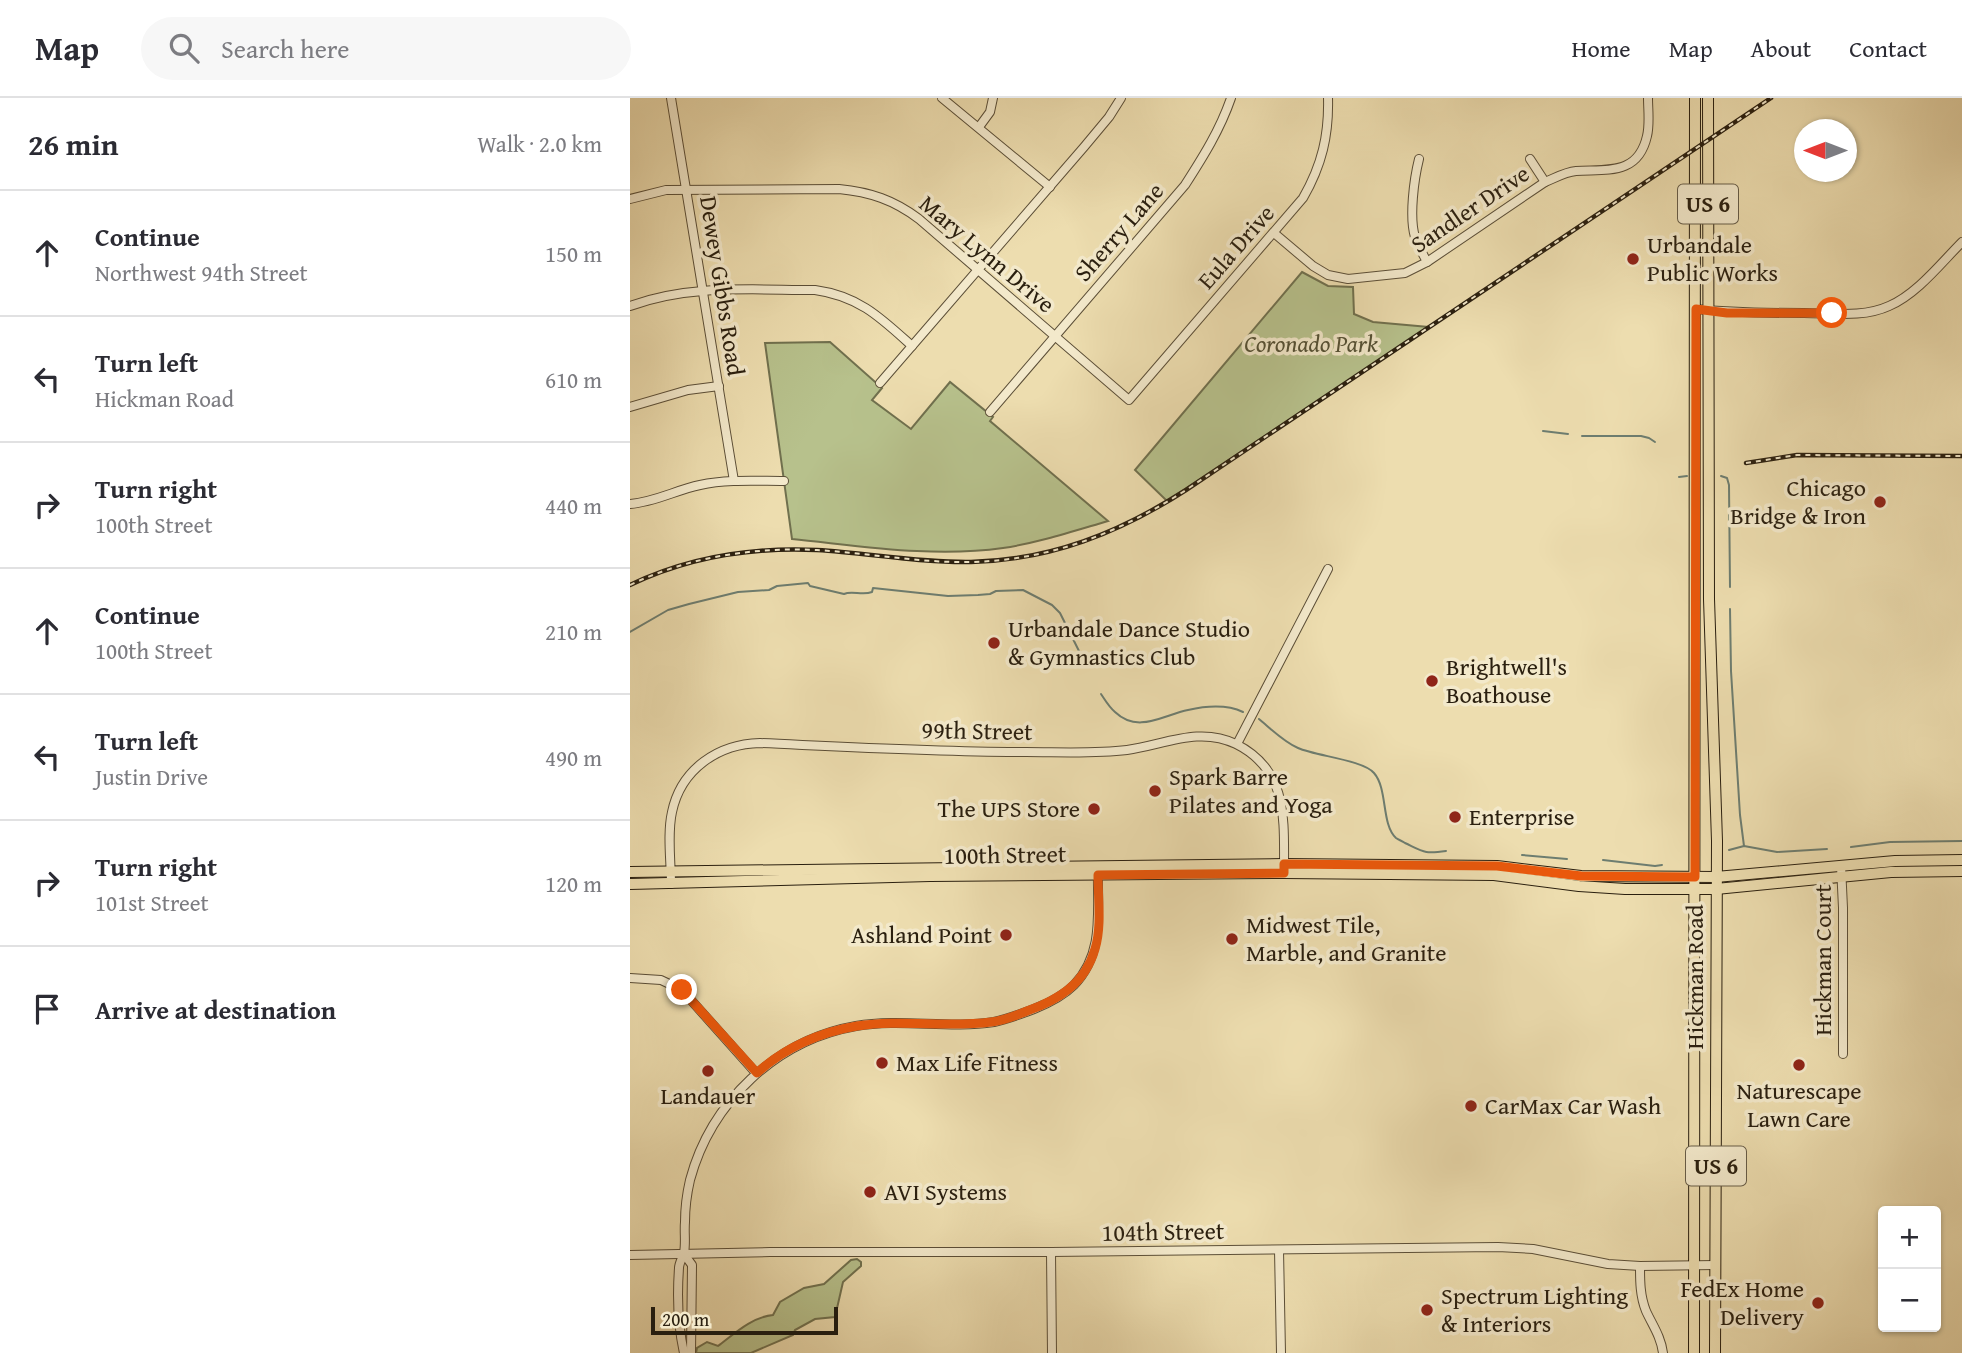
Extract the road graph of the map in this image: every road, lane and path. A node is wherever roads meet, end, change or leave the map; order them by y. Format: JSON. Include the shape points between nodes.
{"nodes":[{"id":1,"x":671,"y":98,"type":"edge"},
{"id":2,"x":942,"y":98,"type":"edge"},
{"id":3,"x":992,"y":98,"type":"edge"},
{"id":4,"x":1121,"y":98,"type":"edge"},
{"id":5,"x":1231,"y":98,"type":"edge"},
{"id":6,"x":1328,"y":98,"type":"edge"},
{"id":7,"x":1648,"y":98,"type":"edge"},
{"id":8,"x":1695,"y":98,"type":"edge"},
{"id":9,"x":1708,"y":98,"type":"edge"},
{"id":10,"x":979,"y":127,"type":"junction"},
{"id":11,"x":1419,"y":159,"type":"dead end"},
{"id":12,"x":1530,"y":159,"type":"dead end"},
{"id":13,"x":1545,"y":182,"type":"junction"},
{"id":14,"x":1050,"y":187,"type":"junction"},
{"id":15,"x":686,"y":190,"type":"junction"},
{"id":16,"x":630,"y":199,"type":"edge"},
{"id":17,"x":1274,"y":233,"type":"junction"},
{"id":18,"x":1962,"y":242,"type":"edge"},
{"id":19,"x":1427,"y":262,"type":"junction"},
{"id":20,"x":978,"y":270,"type":"junction"},
{"id":21,"x":703,"y":290,"type":"junction"},
{"id":22,"x":630,"y":306,"type":"edge"},
{"id":23,"x":1696,"y":309,"type":"junction"},
{"id":24,"x":1708,"y":311,"type":"junction"},
{"id":25,"x":1055,"y":336,"type":"junction"},
{"id":26,"x":912,"y":346,"type":"junction"},
{"id":27,"x":880,"y":383,"type":"dead end"},
{"id":28,"x":719,"y":386,"type":"junction"},
{"id":29,"x":1129,"y":400,"type":"joint"},
{"id":30,"x":630,"y":407,"type":"edge"},
{"id":31,"x":990,"y":412,"type":"dead end"},
{"id":32,"x":734,"y":481,"type":"junction"},
{"id":33,"x":784,"y":481,"type":"dead end"},
{"id":34,"x":630,"y":505,"type":"edge"},
{"id":35,"x":1328,"y":569,"type":"dead end"},
{"id":36,"x":1237,"y":744,"type":"junction"},
{"id":37,"x":1962,"y":860,"type":"edge"},
{"id":38,"x":1284,"y":868,"type":"junction"},
{"id":39,"x":1098,"y":870,"type":"junction"},
{"id":40,"x":1962,"y":871,"type":"edge"},
{"id":41,"x":630,"y":872,"type":"edge"},
{"id":42,"x":671,"y":872,"type":"junction"},
{"id":43,"x":1842,"y":872,"type":"junction"},
{"id":44,"x":1716,"y":877,"type":"junction"},
{"id":45,"x":1695,"y":883,"type":"junction"},
{"id":46,"x":630,"y":884,"type":"edge"},
{"id":47,"x":671,"y":884,"type":"junction"},
{"id":48,"x":1716,"y":889,"type":"junction"},
{"id":49,"x":630,"y":978,"type":"edge"},
{"id":50,"x":1843,"y":1054,"type":"dead end"},
{"id":51,"x":757,"y":1073,"type":"junction"},
{"id":52,"x":1279,"y":1250,"type":"junction"},
{"id":53,"x":1051,"y":1252,"type":"junction"},
{"id":54,"x":684,"y":1254,"type":"junction"},
{"id":55,"x":630,"y":1255,"type":"edge"},
{"id":56,"x":1695,"y":1265,"type":"junction"},
{"id":57,"x":1716,"y":1265,"type":"junction"},
{"id":58,"x":1640,"y":1266,"type":"junction"},
{"id":59,"x":684,"y":1353,"type":"edge"},
{"id":60,"x":691,"y":1353,"type":"edge"},
{"id":61,"x":1052,"y":1353,"type":"edge"},
{"id":62,"x":1281,"y":1353,"type":"edge"},
{"id":63,"x":1663,"y":1353,"type":"edge"},
{"id":64,"x":1694,"y":1353,"type":"edge"},
{"id":65,"x":1715,"y":1353,"type":"edge"}],
"edges":[{"from":1,"to":15,"type":"street","name":"Dewey Gibbs Road"},
{"from":2,"to":10,"type":"street"},
{"from":3,"to":10,"type":"street","via":[[990,112]]},
{"from":4,"to":14,"type":"street"},
{"from":5,"to":25,"type":"street","name":"Sherry Lane","via":[[1209,149],[1185,185]]},
{"from":6,"to":17,"type":"street","name":"Eula Drive","via":[[1327,137],[1318,168],[1303,198]]},
{"from":7,"to":13,"type":"street","name":"Sandler Drive","via":[[1648,134],[1637,157],[1617,169],[1575,171]]},
{"from":8,"to":23,"type":"main road","name":"Hickman Road","number":"US 6"},
{"from":9,"to":24,"type":"main road","name":"Hickman Road","number":"US 6"},
{"from":10,"to":14,"type":"street"},
{"from":11,"to":19,"type":"street","via":[[1413,226]]},
{"from":12,"to":13,"type":"street"},
{"from":13,"to":19,"type":"street","name":"Sandler Drive"},
{"from":14,"to":20,"type":"street"},
{"from":15,"to":16,"type":"street","name":"Mary Lynn Drive"},
{"from":15,"to":20,"type":"street","name":"Mary Lynn Drive","via":[[839,189],[873,194],[908,211]]},
{"from":15,"to":21,"type":"street","name":"Dewey Gibbs Road"},
{"from":17,"to":19,"type":"street","name":"Sandler Drive","via":[[1318,270],[1338,278],[1405,274]]},
{"from":17,"to":29,"type":"street","name":"Eula Drive"},
{"from":18,"to":24,"type":"street","via":[[1909,294],[1878,310]]},
{"from":20,"to":25,"type":"street","name":"Mary Lynn Drive"},
{"from":20,"to":26,"type":"street"},
{"from":21,"to":22,"type":"street"},
{"from":21,"to":26,"type":"street","via":[[816,290],[839,295],[872,310]]},
{"from":21,"to":28,"type":"street","name":"Dewey Gibbs Road"},
{"from":23,"to":24,"type":"street"},
{"from":23,"to":45,"type":"main road","name":"Hickman Road","number":"US 6"},
{"from":24,"to":44,"type":"main road","name":"Hickman Road","number":"US 6"},
{"from":25,"to":29,"type":"street","name":"Mary Lynn Drive"},
{"from":25,"to":31,"type":"street","name":"Sherry Lane"},
{"from":26,"to":27,"type":"street"},
{"from":28,"to":30,"type":"street"},
{"from":28,"to":32,"type":"street","name":"Dewey Gibbs Road"},
{"from":32,"to":33,"type":"street"},
{"from":32,"to":34,"type":"street","via":[[710,482]]},
{"from":35,"to":36,"type":"street"},
{"from":36,"to":38,"type":"street","name":"99th Street","via":[[1258,759],[1277,786],[1284,813]]},
{"from":36,"to":42,"type":"street","name":"99th Street","via":[[1203,735],[1099,752],[735,746],[702,762],[681,786],[671,816]]},
{"from":37,"to":43,"type":"main road","via":[[1895,861]]},
{"from":38,"to":39,"type":"main road","name":"100th Street"},
{"from":38,"to":45,"type":"main road","name":"100th Street","via":[[1494,875],[1625,889]]},
{"from":39,"to":42,"type":"main road","name":"100th Street"},
{"from":39,"to":47,"type":"main road","name":"100th Street"},
{"from":39,"to":51,"type":"street","via":[[1098,935],[1092,958],[1081,978],[1054,1000],[992,1022],[878,1024],[837,1030],[799,1044]]},
{"from":40,"to":43,"type":"main road"},
{"from":41,"to":42,"type":"main road","name":"100th Street"},
{"from":42,"to":47,"type":"street","name":"99th Street"},
{"from":43,"to":44,"type":"main road","name":"100th Street"},
{"from":43,"to":48,"type":"main road","name":"100th Street"},
{"from":43,"to":50,"type":"street","name":"Hickman Court"},
{"from":44,"to":45,"type":"main road","name":"100th Street"},
{"from":44,"to":48,"type":"main road","name":"Hickman Road","number":"US 6"},
{"from":45,"to":48,"type":"main road","name":"100th Street"},
{"from":45,"to":56,"type":"main road","name":"Hickman Road","number":"US 6"},
{"from":46,"to":47,"type":"main road","name":"100th Street"},
{"from":48,"to":57,"type":"main road","name":"Hickman Road","number":"US 6"},
{"from":49,"to":51,"type":"street","via":[[661,980],[682,990]]},
{"from":51,"to":54,"type":"street","via":[[719,1117],[696,1160],[686,1200]]},
{"from":52,"to":53,"type":"street","name":"104th Street"},
{"from":52,"to":58,"type":"street","name":"104th Street","via":[[1523,1248]]},
{"from":52,"to":62,"type":"street"},
{"from":53,"to":54,"type":"street","name":"104th Street"},
{"from":53,"to":61,"type":"street"},
{"from":54,"to":55,"type":"street","name":"104th Street"},
{"from":54,"to":59,"type":"street","via":[[679,1267]]},
{"from":54,"to":60,"type":"street","via":[[692,1265]]},
{"from":56,"to":57,"type":"street","name":"104th Street"},
{"from":56,"to":58,"type":"street","name":"104th Street"},
{"from":56,"to":64,"type":"main road","name":"Hickman Road","number":"US 6"},
{"from":57,"to":65,"type":"main road","name":"Hickman Road","number":"US 6"},
{"from":58,"to":63,"type":"street","via":[[1641,1296]]}]}
